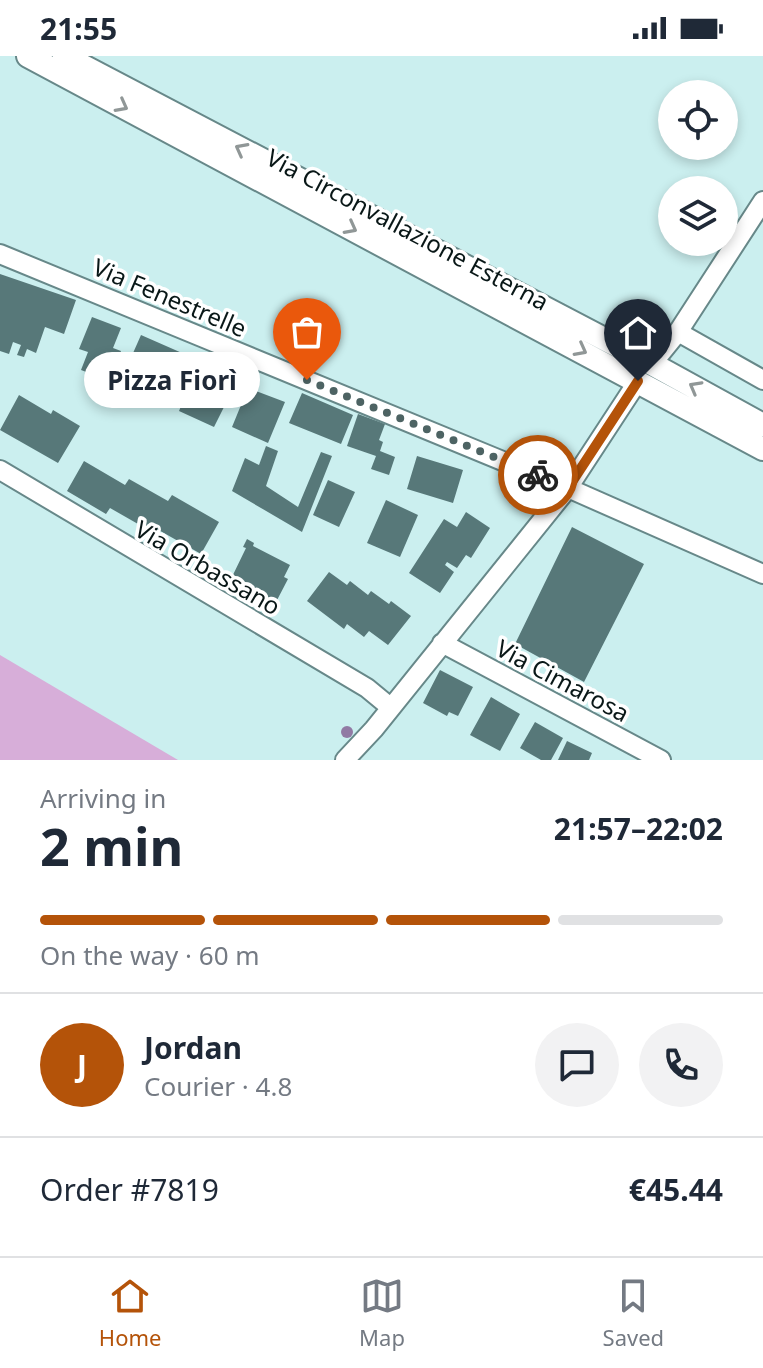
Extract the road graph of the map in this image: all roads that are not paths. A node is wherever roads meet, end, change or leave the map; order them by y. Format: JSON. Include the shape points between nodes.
{"nodes":[{"id":1,"x":21,"y":56,"type":"edge"},
{"id":2,"x":28,"y":56,"type":"edge"},
{"id":3,"x":63,"y":65,"type":"edge"},
{"id":4,"x":763,"y":201,"type":"edge"},
{"id":5,"x":0,"y":254,"type":"edge"},
{"id":6,"x":678,"y":332,"type":"junction"},
{"id":7,"x":645,"y":372,"type":"junction"},
{"id":8,"x":763,"y":380,"type":"edge"},
{"id":9,"x":763,"y":425,"type":"edge"},
{"id":10,"x":763,"y":449,"type":"edge"},
{"id":11,"x":0,"y":470,"type":"edge"},
{"id":12,"x":568,"y":488,"type":"junction"},
{"id":13,"x":763,"y":574,"type":"edge"},
{"id":14,"x":442,"y":643,"type":"junction"},
{"id":15,"x":390,"y":707,"type":"junction"},
{"id":16,"x":345,"y":760,"type":"edge"},
{"id":17,"x":661,"y":760,"type":"edge"}],
"edges":[{"from":1,"to":3,"type":"street"},
{"from":2,"to":3,"type":"main road","name":"Via Circonvallazione Esterna"},
{"from":3,"to":7,"type":"main road","name":"Via Circonvallazione Esterna"},
{"from":4,"to":6,"type":"street"},
{"from":5,"to":12,"type":"street","name":"Via Fenestrelle"},
{"from":6,"to":7,"type":"street"},
{"from":6,"to":8,"type":"street"},
{"from":9,"to":7,"type":"main road","name":"Via Circonvallazione Esterna","one_way":true},
{"from":7,"to":10,"type":"main road","name":"Via Circonvallazione Esterna"},
{"from":7,"to":12,"type":"street"},
{"from":11,"to":15,"type":"street","name":"Via Orbassano","via":[[367,688]]},
{"from":12,"to":13,"type":"street","name":"Via Fenestrelle"},
{"from":12,"to":14,"type":"street"},
{"from":14,"to":15,"type":"street"},
{"from":14,"to":17,"type":"street","name":"Via Cimarosa"},
{"from":15,"to":16,"type":"street"}]}
